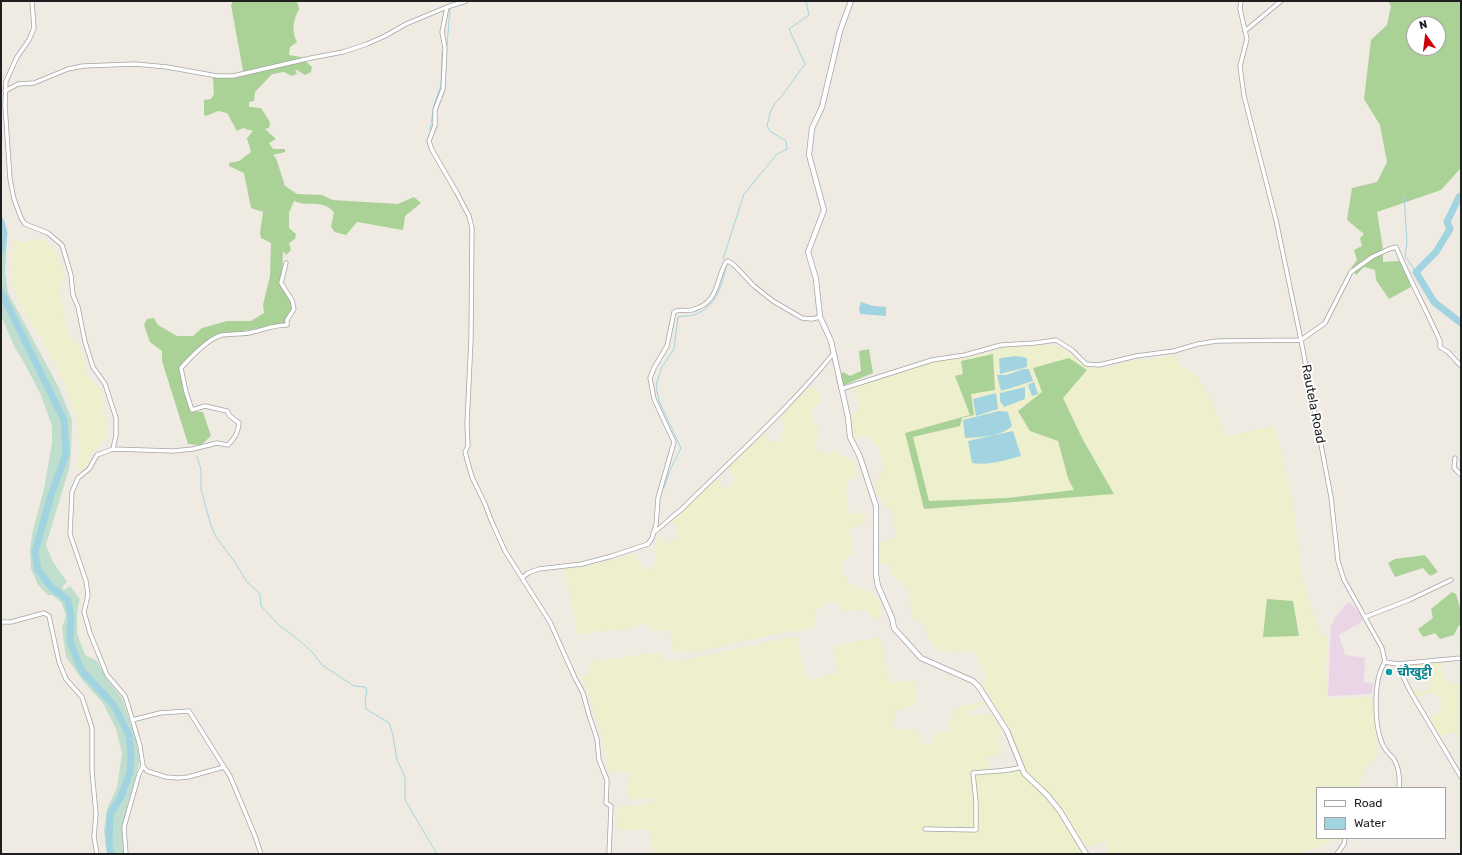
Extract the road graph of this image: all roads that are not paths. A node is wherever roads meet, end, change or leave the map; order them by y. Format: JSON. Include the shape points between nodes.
{"nodes":[{"id":1,"x":32,"y":1,"type":"edge"},
{"id":2,"x":466,"y":1,"type":"edge"},
{"id":3,"x":851,"y":1,"type":"edge"},
{"id":4,"x":1241,"y":1,"type":"edge"},
{"id":5,"x":1281,"y":1,"type":"edge"},
{"id":6,"x":447,"y":7,"type":"junction"},
{"id":7,"x":1245,"y":31,"type":"junction"},
{"id":8,"x":5,"y":91,"type":"junction"},
{"id":9,"x":286,"y":263,"type":"dead end"},
{"id":10,"x":820,"y":316,"type":"junction"},
{"id":11,"x":1301,"y":340,"type":"junction"},
{"id":12,"x":833,"y":354,"type":"junction"},
{"id":13,"x":1461,"y":366,"type":"edge"},
{"id":14,"x":840,"y":389,"type":"junction"},
{"id":15,"x":113,"y":449,"type":"junction"},
{"id":16,"x":1455,"y":458,"type":"dead end"},
{"id":17,"x":1461,"y":475,"type":"edge"},
{"id":18,"x":653,"y":533,"type":"junction"},
{"id":19,"x":522,"y":578,"type":"junction"},
{"id":20,"x":1451,"y":580,"type":"dead end"},
{"id":21,"x":1365,"y":617,"type":"junction"},
{"id":22,"x":1,"y":622,"type":"edge"},
{"id":23,"x":1461,"y":658,"type":"edge"},
{"id":24,"x":1385,"y":662,"type":"junction"},
{"id":25,"x":1397,"y":664,"type":"junction"},
{"id":26,"x":132,"y":720,"type":"junction"},
{"id":27,"x":143,"y":766,"type":"junction"},
{"id":28,"x":224,"y":767,"type":"junction"},
{"id":29,"x":1022,"y":767,"type":"junction"},
{"id":30,"x":1461,"y":777,"type":"edge"},
{"id":31,"x":1399,"y":787,"type":"edge"},
{"id":32,"x":925,"y":829,"type":"dead end"},
{"id":33,"x":1345,"y":839,"type":"edge"},
{"id":34,"x":97,"y":854,"type":"edge"},
{"id":35,"x":126,"y":854,"type":"edge"},
{"id":36,"x":261,"y":854,"type":"edge"},
{"id":37,"x":609,"y":854,"type":"edge"},
{"id":38,"x":1086,"y":854,"type":"edge"},
{"id":39,"x":1336,"y":854,"type":"edge"}],
"edges":[{"from":1,"to":8,"type":"street","via":[[34,28],[11,70]]},
{"from":2,"to":6,"type":"street"},
{"from":3,"to":10,"type":"street","via":[[840,31],[822,107],[812,128],[809,155],[824,210],[808,252],[816,279]]},
{"from":4,"to":7,"type":"street","name":"Rautela Road","via":[[1240,9]]},
{"from":5,"to":7,"type":"street"},
{"from":6,"to":8,"type":"street","via":[[367,44],[343,52],[233,76],[216,76],[135,64],[83,66],[68,69],[34,83],[18,84]]},
{"from":6,"to":19,"type":"street","via":[[442,32],[443,89],[435,110],[435,126],[430,141],[432,150],[458,193],[472,228],[468,446],[465,452],[472,477],[490,520]]},
{"from":7,"to":11,"type":"street","name":"Rautela Road","via":[[1247,39],[1240,75],[1276,220]]},
{"from":8,"to":15,"type":"street","via":[[10,179],[14,199],[25,224],[48,233],[62,245],[85,342],[93,367],[105,384],[116,418]]},
{"from":9,"to":15,"type":"street","via":[[281,282],[292,300],[294,309],[287,325],[222,335],[188,359],[181,368],[192,410],[205,406],[227,411],[239,423],[237,434],[228,445],[217,443],[173,451]]},
{"from":10,"to":12,"type":"street","via":[[831,341]]},
{"from":10,"to":18,"type":"street","via":[[812,319],[802,318],[773,301],[728,261],[724,265],[713,296],[704,305],[691,311],[674,312],[667,346],[650,378],[654,399],[674,442],[658,498]]},
{"from":11,"to":13,"type":"street","via":[[1325,323],[1351,272],[1388,249],[1396,247],[1440,341],[1440,347]]},
{"from":11,"to":14,"type":"street","via":[[1217,341],[1099,365],[1086,364],[1072,350],[1056,340],[1007,344],[932,360]]},
{"from":11,"to":21,"type":"street","name":"Rautela Road","via":[[1332,497],[1338,561],[1344,580]]},
{"from":12,"to":14,"type":"street"},
{"from":12,"to":18,"type":"street","via":[[783,410],[681,510]]},
{"from":14,"to":29,"type":"street","via":[[848,417],[850,437],[860,457],[876,506],[876,576],[894,628],[921,658],[973,681],[979,687],[1007,731]]},
{"from":15,"to":26,"type":"street","via":[[97,455],[89,469],[78,478],[72,492],[70,534],[86,581],[88,595],[84,612],[90,633],[107,675],[125,696]]},
{"from":16,"to":17,"type":"street","via":[[1454,468]]},
{"from":18,"to":19,"type":"street","via":[[648,544],[636,549],[582,564],[539,569],[528,572]]},
{"from":19,"to":37,"type":"street","via":[[550,622],[583,693],[597,739],[599,760],[607,780],[606,803],[611,806]]},
{"from":20,"to":21,"type":"street"},
{"from":21,"to":24,"type":"street","name":"Rautela Road","via":[[1382,648]]},
{"from":22,"to":34,"type":"street","via":[[11,622],[44,613],[49,616],[59,662],[66,679],[82,697],[92,728],[96,814],[94,837]]},
{"from":23,"to":25,"type":"street"},
{"from":24,"to":25,"type":"street"},
{"from":24,"to":31,"type":"street","via":[[1378,679],[1377,717],[1382,744],[1398,769]]},
{"from":25,"to":30,"type":"street"},
{"from":26,"to":27,"type":"street"},
{"from":26,"to":28,"type":"street","via":[[160,713],[189,711]]},
{"from":27,"to":28,"type":"street","via":[[147,771],[178,778]]},
{"from":27,"to":35,"type":"street","via":[[124,827]]},
{"from":28,"to":36,"type":"street"},
{"from":29,"to":32,"type":"street","via":[[1009,771],[973,773],[976,830]]},
{"from":29,"to":38,"type":"street","via":[[1024,773],[1047,794],[1060,811]]},
{"from":33,"to":39,"type":"street"}]}
